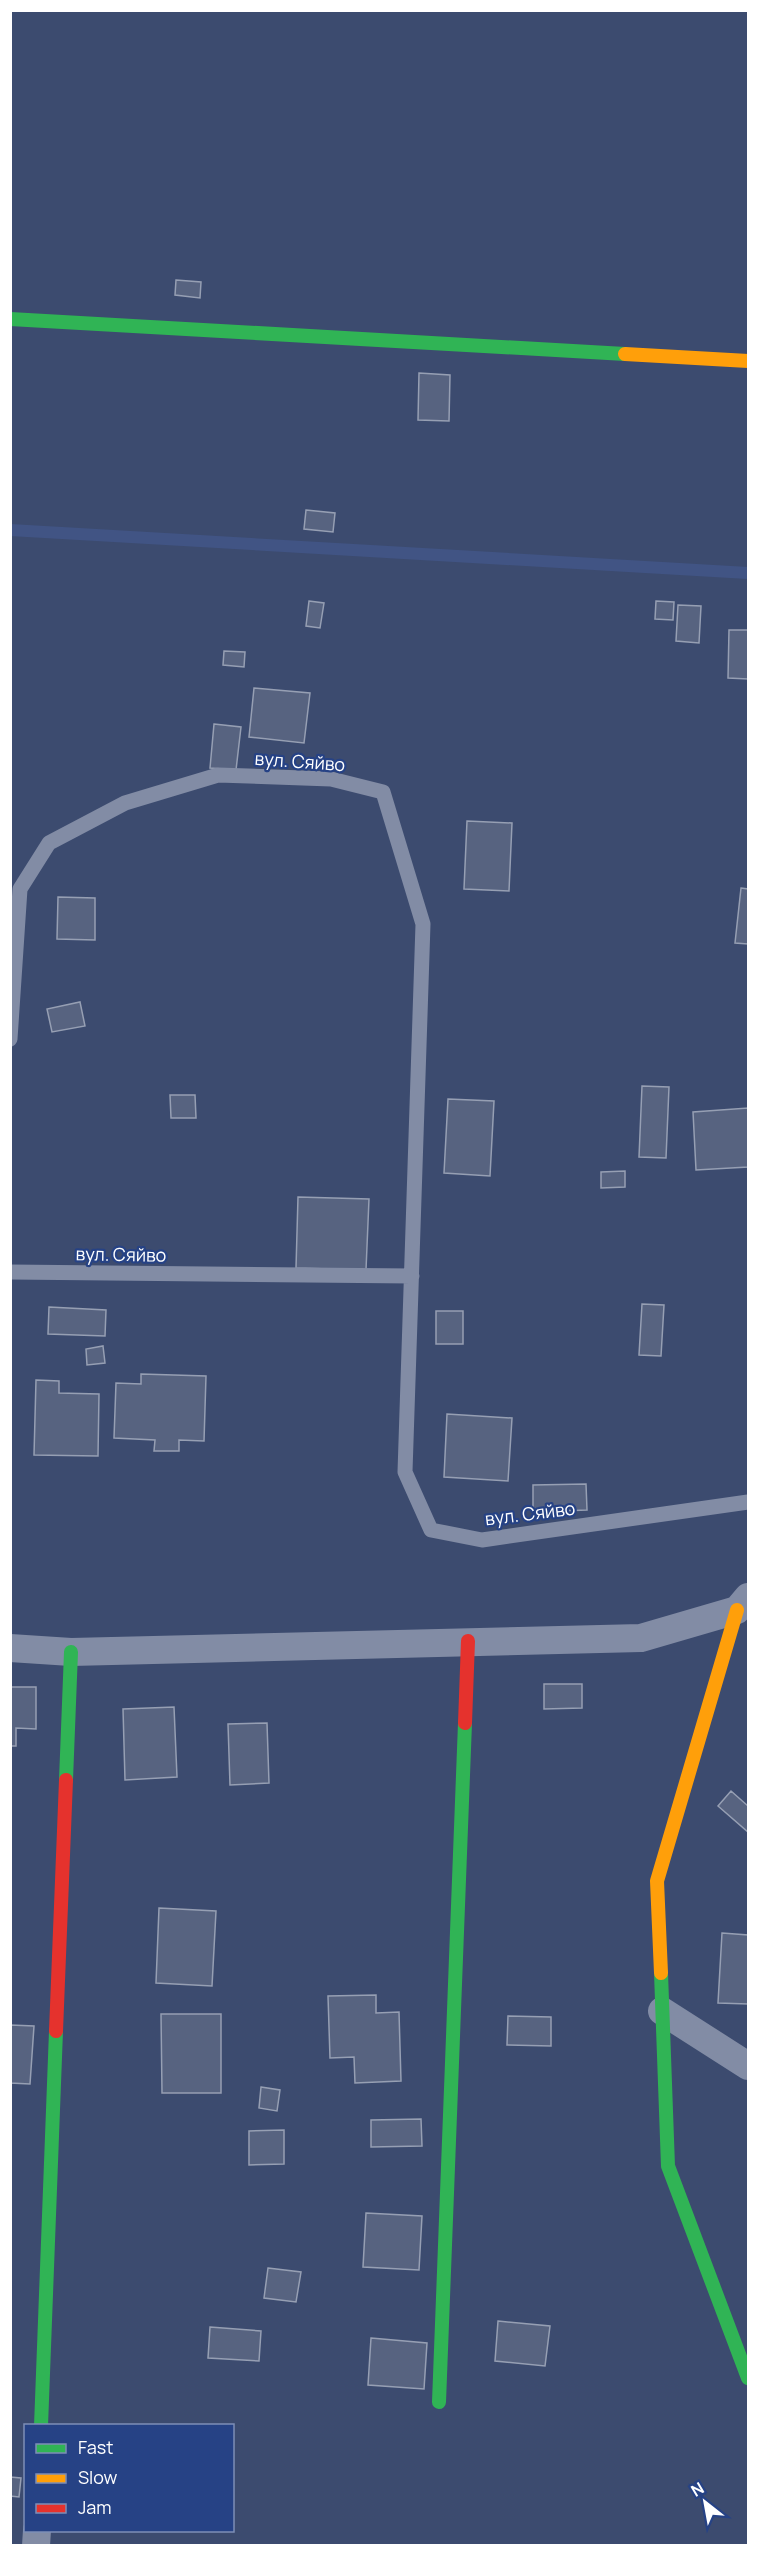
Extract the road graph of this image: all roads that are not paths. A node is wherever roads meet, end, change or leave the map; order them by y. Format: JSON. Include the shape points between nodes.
{"nodes":[{"id":1,"x":10,"y":319,"type":"edge"},
{"id":2,"x":748,"y":361,"type":"edge"},
{"id":3,"x":10,"y":1039,"type":"edge"},
{"id":4,"x":10,"y":1272,"type":"edge"},
{"id":5,"x":412,"y":1276,"type":"junction"},
{"id":6,"x":748,"y":1502,"type":"edge"},
{"id":7,"x":743,"y":1603,"type":"edge"},
{"id":8,"x":468,"y":1641,"type":"junction"},
{"id":9,"x":10,"y":1648,"type":"edge"},
{"id":10,"x":71,"y":1652,"type":"junction"},
{"id":11,"x":662,"y":2011,"type":"junction"},
{"id":12,"x":748,"y":2066,"type":"edge"},
{"id":13,"x":748,"y":2378,"type":"edge"},
{"id":14,"x":439,"y":2403,"type":"dead end"},
{"id":15,"x":41,"y":2424,"type":"edge"}],
"edges":[{"from":1,"to":2,"type":"street"},
{"from":3,"to":5,"type":"lane","name":"вул. Сяйво","via":[[20,889],[49,843],[125,803],[218,775],[331,779],[383,792],[423,924]]},
{"from":4,"to":5,"type":"lane","name":"вул. Сяйво"},
{"from":5,"to":6,"type":"lane","name":"вул. Сяйво","via":[[405,1472],[431,1530],[482,1540]]},
{"from":7,"to":8,"type":"street","via":[[641,1638]]},
{"from":7,"to":11,"type":"street","via":[[657,1881]]},
{"from":8,"to":10,"type":"street"},
{"from":8,"to":14,"type":"street"},
{"from":9,"to":10,"type":"street"},
{"from":10,"to":15,"type":"street"},
{"from":11,"to":12,"type":"street"},
{"from":11,"to":13,"type":"street","via":[[668,2166]]}]}
